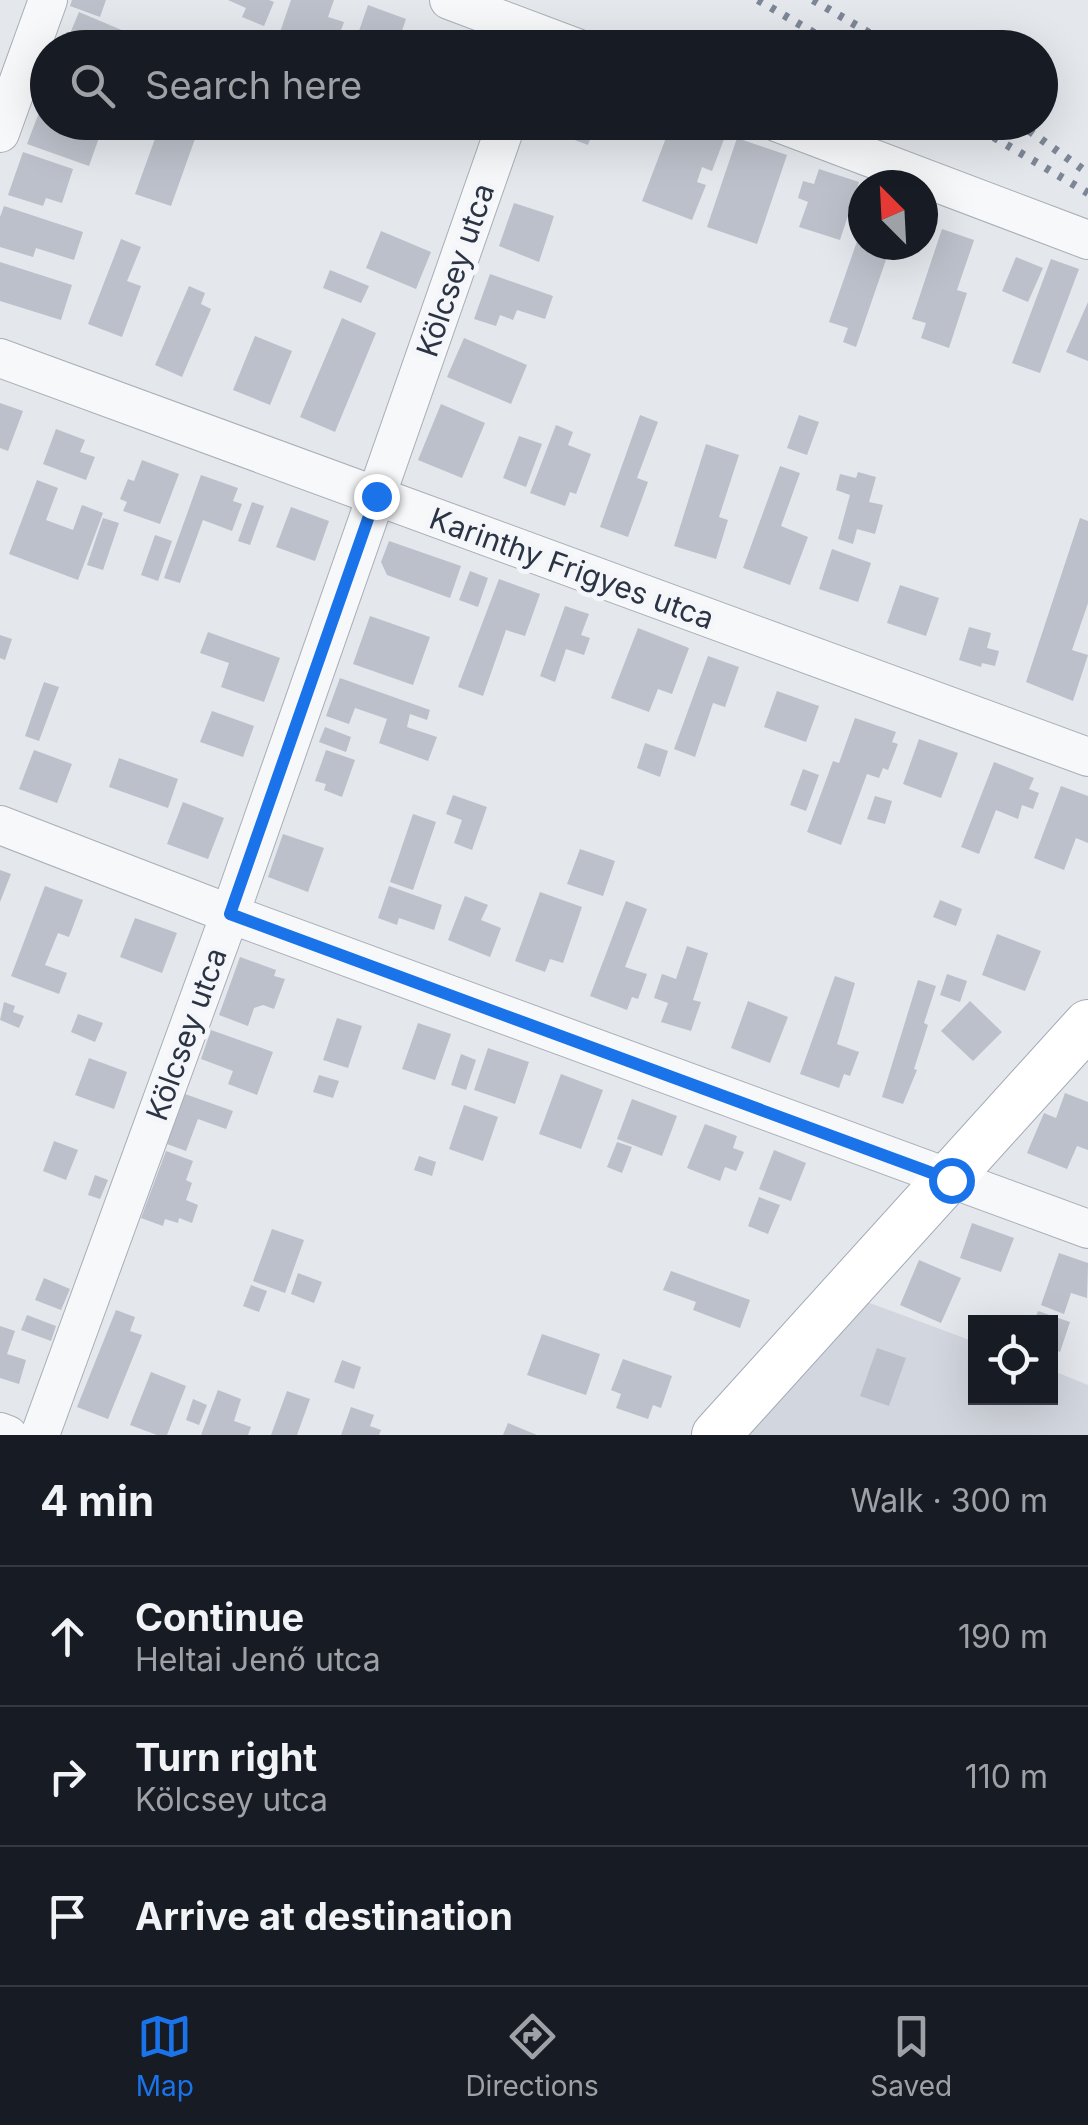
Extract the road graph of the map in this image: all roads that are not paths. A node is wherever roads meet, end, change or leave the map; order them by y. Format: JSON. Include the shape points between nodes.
{"nodes":[{"id":1,"x":48,"y":0,"type":"edge"},
{"id":2,"x":449,"y":0,"type":"edge"},
{"id":3,"x":37,"y":30,"type":"edge"},
{"id":4,"x":514,"y":30,"type":"edge"},
{"id":5,"x":30,"y":50,"type":"edge"},
{"id":6,"x":0,"y":133,"type":"edge"},
{"id":7,"x":501,"y":140,"type":"edge"},
{"id":8,"x":824,"y":140,"type":"edge"},
{"id":9,"x":1088,"y":240,"type":"edge"},
{"id":10,"x":0,"y":358,"type":"edge"},
{"id":11,"x":376,"y":496,"type":"junction"},
{"id":12,"x":1088,"y":757,"type":"edge"},
{"id":13,"x":0,"y":826,"type":"edge"},
{"id":14,"x":230,"y":914,"type":"junction"},
{"id":15,"x":1088,"y":1024,"type":"edge"},
{"id":16,"x":951,"y":1180,"type":"junction"},
{"id":17,"x":1088,"y":1229,"type":"edge"},
{"id":18,"x":0,"y":1432,"type":"edge"},
{"id":19,"x":8,"y":1435,"type":"edge"},
{"id":20,"x":40,"y":1435,"type":"edge"},
{"id":21,"x":716,"y":1435,"type":"edge"}],
"edges":[{"from":1,"to":3,"type":"street"},
{"from":2,"to":4,"type":"street"},
{"from":5,"to":6,"type":"street"},
{"from":7,"to":11,"type":"street","name":"Kölcsey utca"},
{"from":8,"to":9,"type":"street"},
{"from":10,"to":11,"type":"street","name":"Karinthy Frigyes utca"},
{"from":11,"to":12,"type":"street","name":"Karinthy Frigyes utca"},
{"from":11,"to":14,"type":"street","name":"Kölcsey utca"},
{"from":13,"to":14,"type":"street"},
{"from":14,"to":16,"type":"street"},
{"from":14,"to":20,"type":"street","name":"Kölcsey utca"},
{"from":15,"to":16,"type":"main road"},
{"from":16,"to":17,"type":"street"},
{"from":16,"to":21,"type":"main road"},
{"from":18,"to":19,"type":"street"}]}
